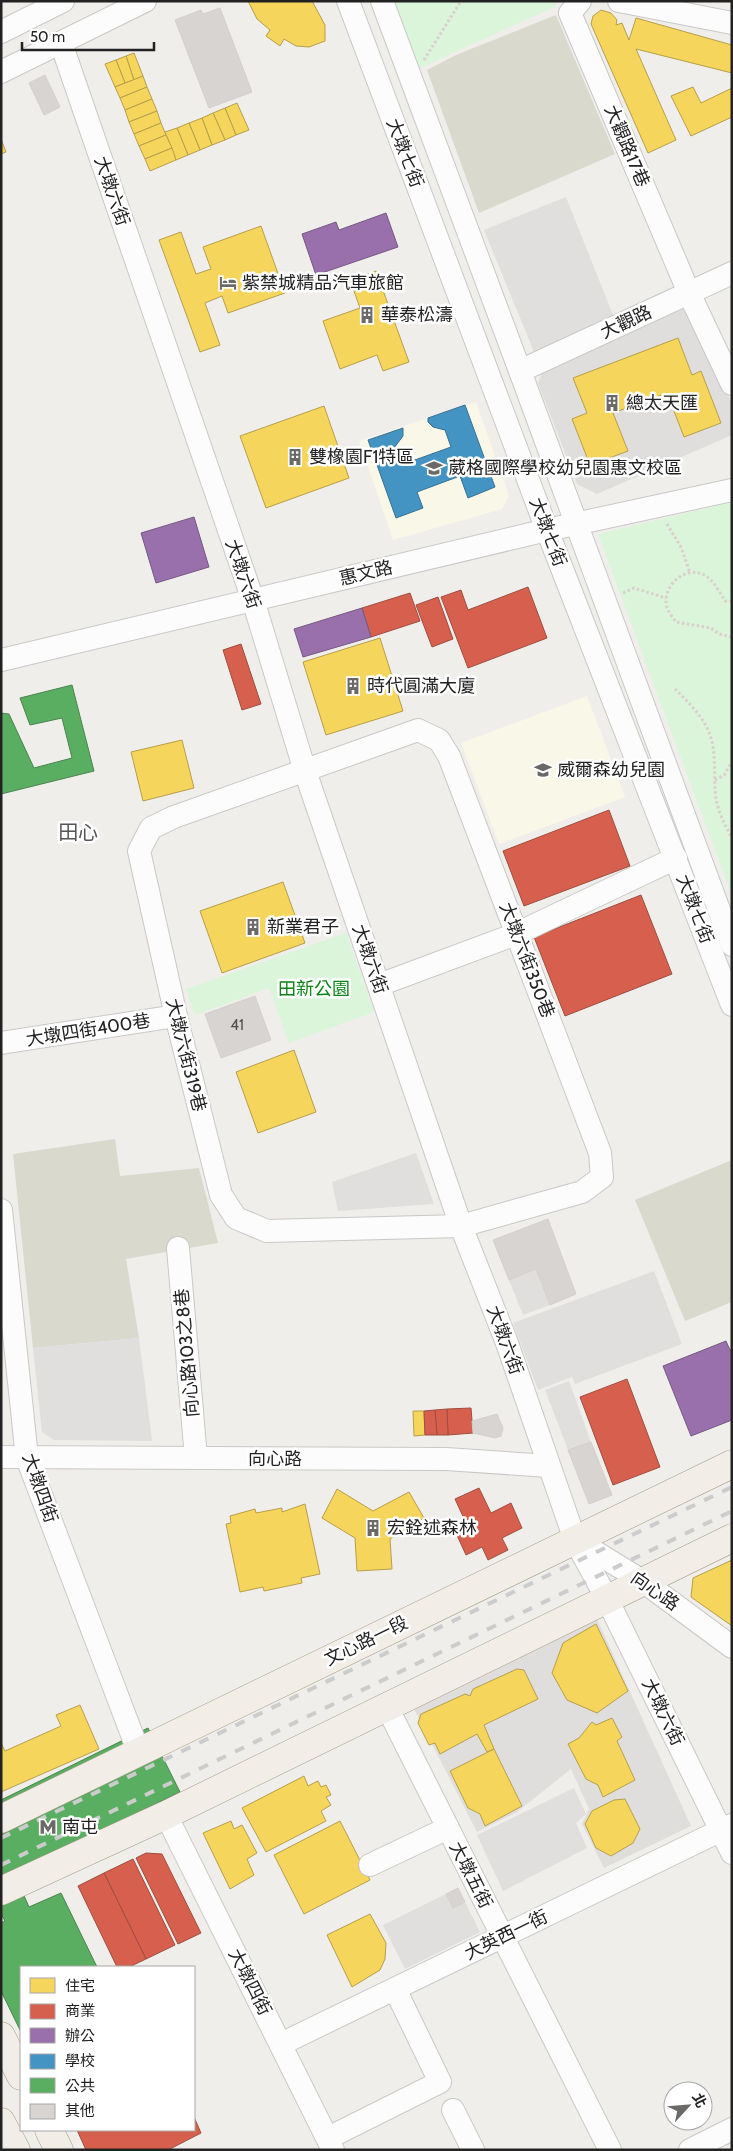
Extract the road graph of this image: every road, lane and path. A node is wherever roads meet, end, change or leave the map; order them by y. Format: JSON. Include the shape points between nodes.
{"nodes":[{"id":1,"x":62,"y":1,"type":"edge"},
{"id":2,"x":145,"y":1,"type":"edge"},
{"id":3,"x":348,"y":1,"type":"edge"},
{"id":4,"x":382,"y":1,"type":"edge"},
{"id":5,"x":461,"y":1,"type":"edge"},
{"id":6,"x":580,"y":1,"type":"edge"},
{"id":7,"x":619,"y":1,"type":"edge"},
{"id":8,"x":732,"y":23,"type":"edge"},
{"id":9,"x":1,"y":32,"type":"edge"},
{"id":10,"x":61,"y":42,"type":"junction"},
{"id":11,"x":419,"y":55,"type":"dead end"},
{"id":12,"x":1,"y":72,"type":"edge"},
{"id":13,"x":732,"y":273,"type":"edge"},
{"id":14,"x":689,"y":293,"type":"junction"},
{"id":15,"x":520,"y":371,"type":"junction"},
{"id":16,"x":732,"y":384,"type":"edge"},
{"id":17,"x":732,"y":490,"type":"edge"},
{"id":18,"x":656,"y":506,"type":"junction"},
{"id":19,"x":575,"y":524,"type":"junction"},
{"id":20,"x":547,"y":530,"type":"junction"},
{"id":21,"x":690,"y":573,"type":"junction"},
{"id":22,"x":666,"y":598,"type":"junction"},
{"id":23,"x":252,"y":600,"type":"junction"},
{"id":24,"x":603,"y":600,"type":"junction"},
{"id":25,"x":732,"y":601,"type":"edge"},
{"id":26,"x":732,"y":637,"type":"edge"},
{"id":27,"x":1,"y":660,"type":"edge"},
{"id":28,"x":675,"y":689,"type":"dead end"},
{"id":29,"x":732,"y":762,"type":"edge"},
{"id":30,"x":305,"y":770,"type":"junction"},
{"id":31,"x":715,"y":780,"type":"junction"},
{"id":32,"x":732,"y":838,"type":"edge"},
{"id":33,"x":676,"y":858,"type":"junction"},
{"id":34,"x":516,"y":934,"type":"junction"},
{"id":35,"x":732,"y":945,"type":"edge"},
{"id":36,"x":379,"y":985,"type":"junction"},
{"id":37,"x":732,"y":1005,"type":"edge"},
{"id":38,"x":176,"y":1016,"type":"junction"},
{"id":39,"x":1,"y":1043,"type":"edge"},
{"id":40,"x":1,"y":1210,"type":"edge"},
{"id":41,"x":461,"y":1226,"type":"junction"},
{"id":42,"x":178,"y":1248,"type":"dead end"},
{"id":43,"x":1,"y":1457,"type":"edge"},
{"id":44,"x":27,"y":1458,"type":"junction"},
{"id":45,"x":196,"y":1458,"type":"junction"},
{"id":46,"x":732,"y":1464,"type":"edge"},
{"id":47,"x":549,"y":1466,"type":"junction"},
{"id":48,"x":732,"y":1538,"type":"edge"},
{"id":49,"x":574,"y":1540,"type":"junction"},
{"id":50,"x":644,"y":1582,"type":"junction"},
{"id":51,"x":607,"y":1598,"type":"junction"},
{"id":52,"x":732,"y":1647,"type":"edge"},
{"id":53,"x":387,"y":1707,"type":"junction"},
{"id":54,"x":139,"y":1753,"type":"junction"},
{"id":55,"x":166,"y":1815,"type":"junction"},
{"id":56,"x":1,"y":1818,"type":"edge"},
{"id":57,"x":448,"y":1828,"type":"junction"},
{"id":58,"x":726,"y":1828,"type":"edge"},
{"id":59,"x":732,"y":1853,"type":"edge"},
{"id":60,"x":370,"y":1865,"type":"dead end"},
{"id":61,"x":1,"y":1891,"type":"edge"},
{"id":62,"x":502,"y":1937,"type":"junction"},
{"id":63,"x":395,"y":1989,"type":"junction"},
{"id":64,"x":1,"y":2036,"type":"edge"},
{"id":65,"x":281,"y":2044,"type":"junction"},
{"id":66,"x":20,"y":2074,"type":"edge"},
{"id":67,"x":453,"y":2110,"type":"dead end"},
{"id":68,"x":1,"y":2122,"type":"edge"},
{"id":69,"x":732,"y":2129,"type":"edge"},
{"id":70,"x":50,"y":2131,"type":"edge"},
{"id":71,"x":331,"y":2144,"type":"edge"},
{"id":72,"x":16,"y":2150,"type":"edge"},
{"id":73,"x":59,"y":2150,"type":"edge"},
{"id":74,"x":472,"y":2150,"type":"edge"},
{"id":75,"x":610,"y":2150,"type":"edge"},
{"id":76,"x":690,"y":2150,"type":"edge"}],
"edges":[{"from":1,"to":9,"type":"street"},
{"from":2,"to":10,"type":"street"},
{"from":3,"to":20,"type":"street","name":"大墩七街"},
{"from":4,"to":15,"type":"street","name":"大墩七街"},
{"from":5,"to":11,"type":"path","via":[[422,64]]},
{"from":6,"to":14,"type":"street","name":"大觀路17巷","via":[[570,13]]},
{"from":7,"to":8,"type":"street"},
{"from":10,"to":12,"type":"street"},
{"from":10,"to":23,"type":"street","name":"大墩六街"},
{"from":13,"to":14,"type":"street","name":"大觀路"},
{"from":14,"to":15,"type":"street","name":"大觀路"},
{"from":14,"to":16,"type":"street"},
{"from":15,"to":19,"type":"street","name":"大墩七街"},
{"from":17,"to":18,"type":"street","name":"惠文路"},
{"from":18,"to":19,"type":"street","name":"惠文路"},
{"from":18,"to":21,"type":"path","via":[[681,547]]},
{"from":19,"to":20,"type":"street","name":"惠文路"},
{"from":19,"to":24,"type":"street","name":"大墩七街"},
{"from":20,"to":23,"type":"street","name":"惠文路"},
{"from":20,"to":33,"type":"street","name":"大墩七街"},
{"from":21,"to":22,"type":"path","via":[[680,576],[672,584]]},
{"from":21,"to":25,"type":"path","via":[[702,574],[712,581],[725,601]]},
{"from":22,"to":24,"type":"path","via":[[634,588]]},
{"from":22,"to":26,"type":"path","via":[[667,609],[676,622],[711,628]]},
{"from":23,"to":27,"type":"street","name":"惠文路"},
{"from":23,"to":30,"type":"street","name":"大墩六街"},
{"from":24,"to":35,"type":"street","name":"大墩七街"},
{"from":28,"to":31,"type":"path","via":[[691,704],[710,735]]},
{"from":29,"to":31,"type":"path","via":[[724,775]]},
{"from":30,"to":34,"type":"street","name":"大墩六街350巷","via":[[418,730],[439,740],[449,756]]},
{"from":30,"to":36,"type":"street","name":"大墩六街"},
{"from":30,"to":38,"type":"street","name":"大墩六街319巷","via":[[151,828],[139,851]]},
{"from":31,"to":32,"type":"path","via":[[716,799]]},
{"from":33,"to":34,"type":"street"},
{"from":33,"to":37,"type":"street","name":"大墩七街"},
{"from":34,"to":36,"type":"street"},
{"from":34,"to":41,"type":"street","name":"大墩六街350巷","via":[[600,1153],[602,1177],[582,1192]]},
{"from":36,"to":41,"type":"street","name":"大墩六街"},
{"from":38,"to":39,"type":"street","name":"大墩四街400巷"},
{"from":38,"to":41,"type":"street","name":"大墩六街319巷","via":[[221,1195],[236,1218],[267,1231]]},
{"from":40,"to":44,"type":"street","name":"大墩四街"},
{"from":41,"to":47,"type":"street","name":"大墩六街","via":[[507,1343]]},
{"from":42,"to":45,"type":"street","name":"向心路103之8巷"},
{"from":43,"to":44,"type":"street","name":"向心路"},
{"from":44,"to":45,"type":"street","name":"向心路"},
{"from":44,"to":54,"type":"street","name":"大墩四街"},
{"from":45,"to":47,"type":"street","name":"向心路","via":[[446,1459]]},
{"from":46,"to":49,"type":"main road","name":"文心路一段"},
{"from":47,"to":49,"type":"street","name":"大墩六街"},
{"from":48,"to":50,"type":"main road"},
{"from":49,"to":50,"type":"street","name":"向心路"},
{"from":49,"to":51,"type":"street","name":"大墩六街"},
{"from":49,"to":54,"type":"main road","name":"文心路一段"},
{"from":50,"to":51,"type":"main road"},
{"from":50,"to":52,"type":"street","name":"向心路"},
{"from":51,"to":53,"type":"main road"},
{"from":51,"to":58,"type":"street","name":"大墩六街"},
{"from":53,"to":55,"type":"main road"},
{"from":53,"to":57,"type":"street","name":"大墩五街"},
{"from":54,"to":56,"type":"main road","name":"文心路一段"},
{"from":55,"to":61,"type":"main road"},
{"from":55,"to":65,"type":"street","name":"大墩四街"},
{"from":57,"to":60,"type":"street"},
{"from":57,"to":62,"type":"street","name":"大墩五街"},
{"from":58,"to":59,"type":"street","name":"大墩六街"},
{"from":58,"to":62,"type":"street","name":"大英西一街"},
{"from":62,"to":63,"type":"street","name":"大英西一街"},
{"from":62,"to":75,"type":"street","name":"大墩五街"},
{"from":63,"to":65,"type":"street","name":"大英西一街"},
{"from":63,"to":71,"type":"street","via":[[440,2082]]},
{"from":64,"to":66,"type":"main road"},
{"from":65,"to":71,"type":"street","name":"大墩四街"},
{"from":67,"to":74,"type":"street"},
{"from":68,"to":72,"type":"main road"},
{"from":69,"to":76,"type":"street"},
{"from":70,"to":73,"type":"main road"}]}
